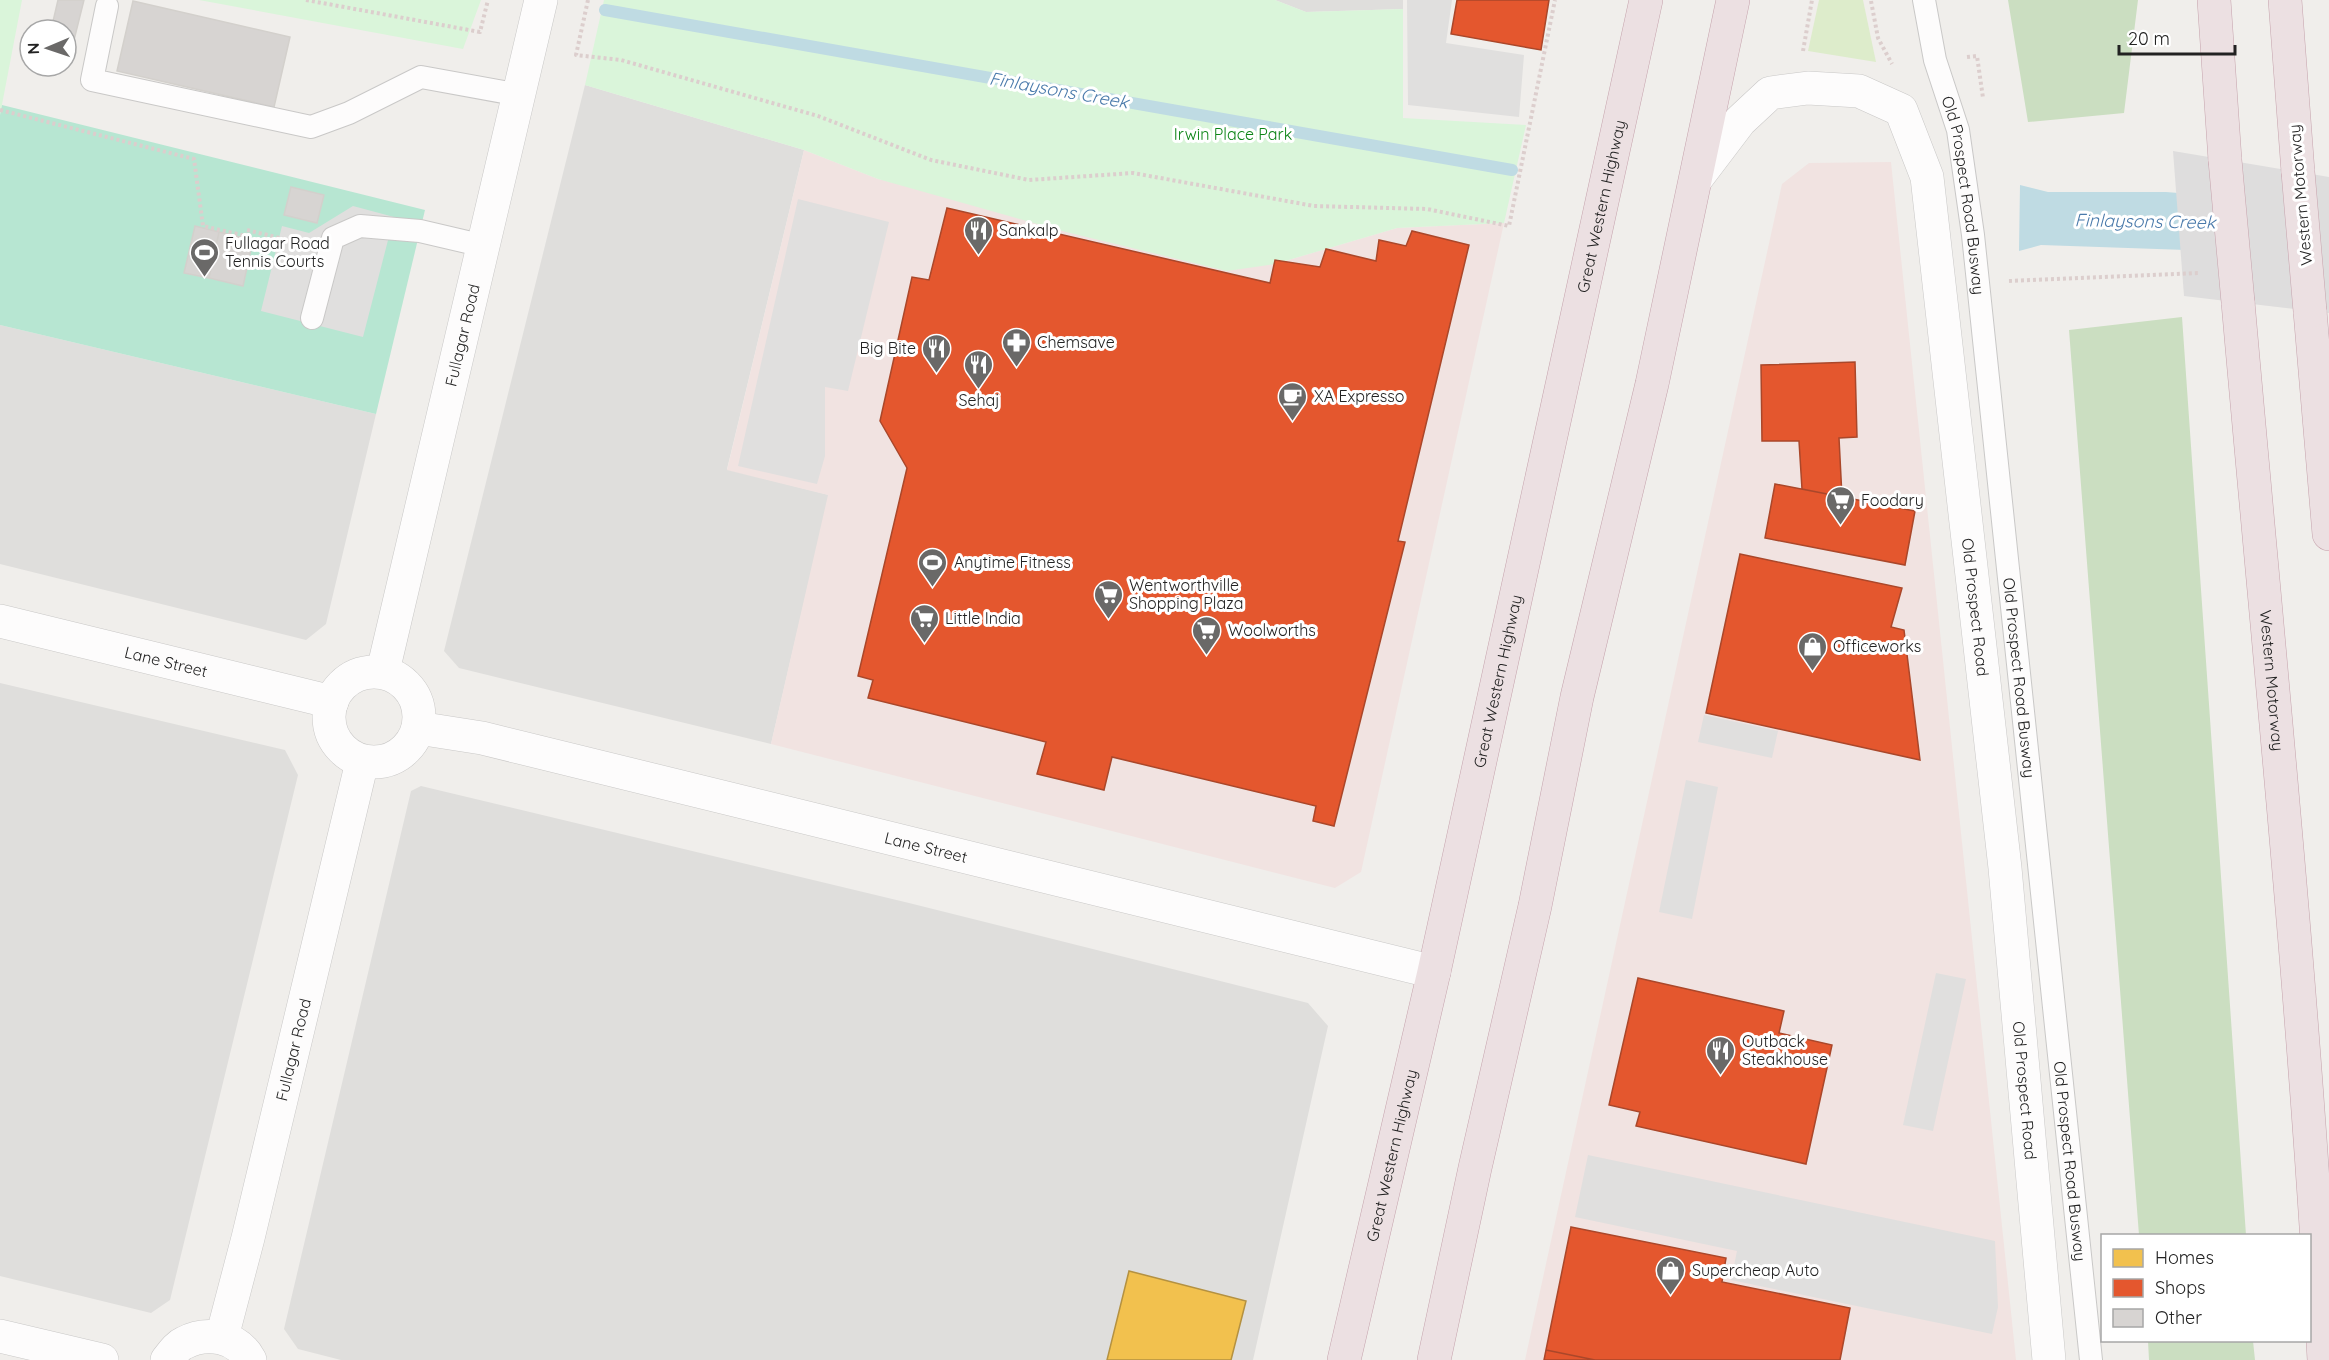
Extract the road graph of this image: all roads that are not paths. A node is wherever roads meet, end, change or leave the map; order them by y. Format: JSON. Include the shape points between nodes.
{"nodes":[{"id":1,"x":541,"y":0,"type":"edge"},
{"id":2,"x":1646,"y":0,"type":"edge"},
{"id":3,"x":1733,"y":0,"type":"edge"},
{"id":4,"x":1924,"y":0,"type":"edge"},
{"id":5,"x":2214,"y":0,"type":"edge"},
{"id":6,"x":2285,"y":0,"type":"edge"},
{"id":7,"x":107,"y":6,"type":"dead end"},
{"id":8,"x":520,"y":95,"type":"junction"},
{"id":9,"x":1696,"y":179,"type":"junction"},
{"id":10,"x":484,"y":246,"type":"junction"},
{"id":11,"x":312,"y":318,"type":"dead end"},
{"id":12,"x":2329,"y":534,"type":"edge"},
{"id":13,"x":0,"y":621,"type":"edge"},
{"id":14,"x":383,"y":671,"type":"junction"},
{"id":15,"x":332,"y":702,"type":"junction"},
{"id":16,"x":418,"y":728,"type":"junction"},
{"id":17,"x":362,"y":762,"type":"junction"},
{"id":18,"x":1434,"y":972,"type":"junction"},
{"id":19,"x":0,"y":1336,"type":"edge"},
{"id":20,"x":222,"y":1337,"type":"junction"},
{"id":21,"x":102,"y":1360,"type":"edge"},
{"id":22,"x":167,"y":1360,"type":"edge"},
{"id":23,"x":250,"y":1360,"type":"edge"},
{"id":24,"x":1344,"y":1360,"type":"edge"},
{"id":25,"x":1434,"y":1360,"type":"edge"},
{"id":26,"x":2049,"y":1360,"type":"edge"},
{"id":27,"x":2091,"y":1360,"type":"edge"},
{"id":28,"x":2324,"y":1360,"type":"edge"}],
"edges":[{"from":1,"to":8,"type":"street","name":"Fullagar Road"},
{"from":2,"to":18,"type":"highway","name":"Great Western Highway"},
{"from":3,"to":9,"type":"highway"},
{"from":4,"to":27,"type":"lane","name":"Old Prospect Road Busway","via":[[1935,60],[1958,130],[1974,235]]},
{"from":5,"to":28,"type":"highway","name":"Western Motorway","bridge":true,"via":[[2298,978]]},
{"from":6,"to":12,"type":"highway","name":"Western Motorway","bridge":true},
{"from":7,"to":8,"type":"lane","via":[[92,80],[253,115],[311,127],[421,77]]},
{"from":8,"to":10,"type":"street","name":"Fullagar Road"},
{"from":9,"to":25,"type":"highway","via":[[1652,384],[1577,697],[1535,906]]},
{"from":9,"to":26,"type":"street","name":"Old Prospect Road","via":[[1740,121],[1770,93],[1808,88],[1859,91],[1901,110],[1927,177],[2005,868]]},
{"from":10,"to":11,"type":"lane","via":[[420,231],[360,226],[333,238]]},
{"from":10,"to":14,"type":"street","name":"Fullagar Road"},
{"from":13,"to":15,"type":"street","name":"Lane Street"},
{"from":14,"to":15,"type":"street","via":[[366,671],[351,677]]},
{"from":14,"to":16,"type":"street","via":[[412,692],[419,710]]},
{"from":15,"to":17,"type":"street","via":[[329,716],[336,741],[347,754]]},
{"from":16,"to":17,"type":"street","via":[[413,742],[403,752],[390,759]]},
{"from":16,"to":18,"type":"street","name":"Lane Street","via":[[482,738]]},
{"from":17,"to":20,"type":"street","name":"Fullagar Road"},
{"from":18,"to":24,"type":"highway","name":"Great Western Highway"},
{"from":19,"to":21,"type":"street"},
{"from":20,"to":22,"type":"street","via":[[201,1336],[182,1344]]},
{"from":20,"to":23,"type":"street","via":[[236,1344]]}]}
